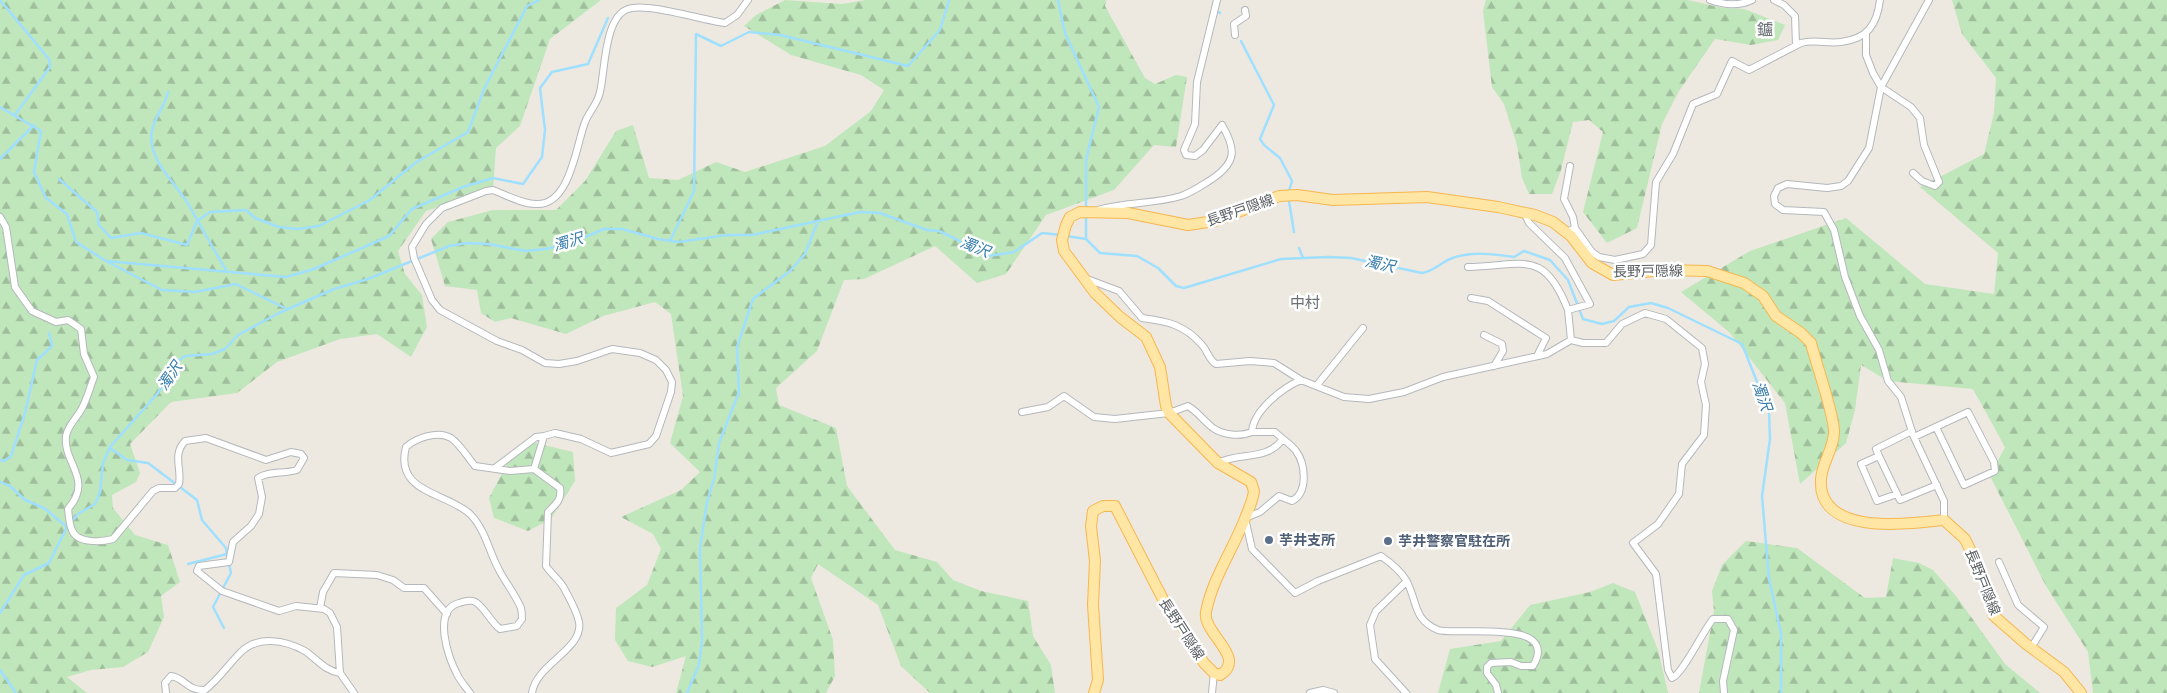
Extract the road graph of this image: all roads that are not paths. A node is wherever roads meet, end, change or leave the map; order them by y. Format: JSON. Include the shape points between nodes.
{"nodes":[{"id":1,"x":748,"y":0,"type":"edge"},
{"id":2,"x":1217,"y":0,"type":"edge"},
{"id":3,"x":1710,"y":0,"type":"edge"},
{"id":4,"x":1752,"y":0,"type":"edge"},
{"id":5,"x":1774,"y":0,"type":"edge"},
{"id":6,"x":1880,"y":0,"type":"edge"},
{"id":7,"x":1929,"y":0,"type":"edge"},
{"id":8,"x":1245,"y":10,"type":"dead end"},
{"id":9,"x":1866,"y":33,"type":"junction"},
{"id":10,"x":1235,"y":35,"type":"dead end"},
{"id":11,"x":1796,"y":45,"type":"junction"},
{"id":12,"x":1881,"y":87,"type":"junction"},
{"id":13,"x":1570,"y":166,"type":"dead end"},
{"id":14,"x":1913,"y":172,"type":"dead end"},
{"id":15,"x":1093,"y":211,"type":"junction"},
{"id":16,"x":1524,"y":212,"type":"junction"},
{"id":17,"x":0,"y":217,"type":"edge"},
{"id":18,"x":1571,"y":230,"type":"junction"},
{"id":19,"x":1468,"y":267,"type":"dead end"},
{"id":20,"x":1087,"y":279,"type":"junction"},
{"id":21,"x":1471,"y":298,"type":"dead end"},
{"id":22,"x":1571,"y":310,"type":"junction"},
{"id":23,"x":1363,"y":328,"type":"dead end"},
{"id":24,"x":1484,"y":335,"type":"dead end"},
{"id":25,"x":1571,"y":340,"type":"junction"},
{"id":26,"x":1537,"y":356,"type":"junction"},
{"id":27,"x":1494,"y":366,"type":"junction"},
{"id":28,"x":1300,"y":380,"type":"junction"},
{"id":29,"x":1317,"y":385,"type":"junction"},
{"id":30,"x":1022,"y":412,"type":"dead end"},
{"id":31,"x":1170,"y":413,"type":"junction"},
{"id":32,"x":1936,"y":426,"type":"junction"},
{"id":33,"x":1252,"y":432,"type":"junction"},
{"id":34,"x":1913,"y":434,"type":"junction"},
{"id":35,"x":544,"y":436,"type":"junction"},
{"id":36,"x":1282,"y":440,"type":"junction"},
{"id":37,"x":1879,"y":456,"type":"junction"},
{"id":38,"x":1218,"y":463,"type":"junction"},
{"id":39,"x":495,"y":468,"type":"junction"},
{"id":40,"x":534,"y":469,"type":"junction"},
{"id":41,"x":1937,"y":485,"type":"junction"},
{"id":42,"x":1897,"y":494,"type":"junction"},
{"id":43,"x":1245,"y":518,"type":"junction"},
{"id":44,"x":1944,"y":520,"type":"junction"},
{"id":45,"x":1999,"y":562,"type":"dead end"},
{"id":46,"x":1406,"y":582,"type":"junction"},
{"id":47,"x":320,"y":608,"type":"junction"},
{"id":48,"x":447,"y":614,"type":"junction"},
{"id":49,"x":2031,"y":648,"type":"junction"},
{"id":50,"x":340,"y":673,"type":"junction"},
{"id":51,"x":1214,"y":673,"type":"junction"},
{"id":52,"x":166,"y":693,"type":"edge"},
{"id":53,"x":354,"y":693,"type":"edge"},
{"id":54,"x":470,"y":693,"type":"edge"},
{"id":55,"x":532,"y":693,"type":"edge"},
{"id":56,"x":1094,"y":693,"type":"edge"},
{"id":57,"x":1212,"y":693,"type":"edge"},
{"id":58,"x":1310,"y":693,"type":"edge"},
{"id":59,"x":1334,"y":693,"type":"edge"},
{"id":60,"x":1406,"y":693,"type":"edge"},
{"id":61,"x":1498,"y":693,"type":"edge"},
{"id":62,"x":1724,"y":693,"type":"edge"},
{"id":63,"x":2081,"y":693,"type":"edge"}],
"edges":[{"from":1,"to":35,"type":"street","via":[[738,15],[724,23],[649,8],[625,10],[616,20],[604,52],[600,94],[585,122],[574,160],[555,199],[537,204],[493,190],[486,191],[442,208],[426,224],[412,247],[432,300],[440,310],[497,341],[545,363],[577,362],[612,349],[640,353],[656,360],[672,382],[656,436],[649,444],[612,453],[581,439],[554,434]]},
{"from":2,"to":15,"type":"street","via":[[1197,82],[1195,124],[1184,150],[1186,155],[1195,156],[1222,124],[1232,150],[1226,170],[1180,196]]},
{"from":3,"to":4,"type":"street","via":[[1720,4]]},
{"from":5,"to":11,"type":"street","via":[[1795,16]]},
{"from":6,"to":9,"type":"street","via":[[1874,26]]},
{"from":7,"to":12,"type":"street"},
{"from":8,"to":10,"type":"street","via":[[1246,16],[1234,24]]},
{"from":9,"to":11,"type":"street","via":[[1841,43],[1810,40]]},
{"from":9,"to":12,"type":"street","via":[[1866,55]]},
{"from":11,"to":18,"type":"street","via":[[1749,70],[1732,61],[1717,94],[1693,104],[1656,182],[1651,245],[1643,254],[1615,260],[1599,257]]},
{"from":12,"to":14,"type":"street","via":[[1911,106],[1920,118],[1924,145],[1940,182],[1935,186],[1922,181]]},
{"from":12,"to":34,"type":"street","via":[[1869,148],[1848,181],[1842,186],[1827,188],[1787,184],[1778,188],[1774,196],[1775,204],[1783,210],[1827,214],[1860,316],[1879,350],[1888,381],[1902,397]]},
{"from":13,"to":18,"type":"street","via":[[1564,199],[1573,217]]},
{"from":15,"to":16,"type":"main road","name":"長野戸隠線","via":[[1128,213],[1188,225],[1215,221],[1279,196],[1297,195],[1333,200],[1427,196]]},
{"from":15,"to":20,"type":"main road","name":"長野戸隠線","via":[[1070,217],[1062,240],[1064,250]]},
{"from":16,"to":18,"type":"main road","name":"長野戸隠線"},
{"from":16,"to":22,"type":"street","via":[[1529,223],[1570,265],[1590,304]]},
{"from":17,"to":47,"type":"street","via":[[6,227],[15,287],[32,311],[56,322],[68,320],[81,329],[84,354],[94,377],[82,408],[68,428],[66,439],[80,487],[76,501],[68,509],[72,529],[78,538],[89,541],[113,538],[152,491],[175,488],[179,484],[178,454],[184,441],[206,438],[266,460],[291,452],[301,454],[304,458],[297,470],[264,474],[258,478],[262,497],[259,514],[233,542],[229,562],[203,564],[197,571],[222,591],[279,611],[296,606]]},
{"from":18,"to":44,"type":"main road","name":"長野戸隠線","via":[[1592,264],[1613,274],[1707,271],[1757,291],[1776,316],[1811,343],[1834,432],[1821,480],[1824,498],[1832,509],[1862,523]]},
{"from":19,"to":22,"type":"street","via":[[1530,264],[1546,272]]},
{"from":20,"to":28,"type":"street","via":[[1119,291],[1142,318],[1165,320],[1181,326],[1203,346],[1216,364],[1274,363]]},
{"from":20,"to":31,"type":"main road","name":"長野戸隠線","via":[[1108,306],[1150,342],[1160,366]]},
{"from":21,"to":26,"type":"street","via":[[1488,301],[1546,338]]},
{"from":22,"to":25,"type":"street"},
{"from":23,"to":29,"type":"street"},
{"from":24,"to":27,"type":"street","via":[[1502,344],[1503,351]]},
{"from":25,"to":26,"type":"street"},
{"from":25,"to":62,"type":"street","via":[[1606,343],[1622,324],[1645,313],[1666,319],[1702,348],[1705,364],[1701,382],[1706,405],[1704,435],[1682,464],[1679,494],[1658,524],[1634,543],[1656,574],[1668,670],[1672,678],[1681,671],[1713,619],[1728,619],[1734,630],[1723,681]]},
{"from":26,"to":27,"type":"street"},
{"from":27,"to":29,"type":"street","via":[[1368,399],[1344,397]]},
{"from":28,"to":29,"type":"street"},
{"from":28,"to":33,"type":"street","via":[[1255,418]]},
{"from":30,"to":31,"type":"street","via":[[1048,407],[1064,396],[1094,416],[1115,419]]},
{"from":31,"to":33,"type":"street","via":[[1188,406],[1213,428],[1238,436]]},
{"from":31,"to":38,"type":"main road","name":"長野戸隠線"},
{"from":32,"to":32,"type":"street","via":[[1968,412],[1994,462],[1995,471],[1964,484]]},
{"from":32,"to":34,"type":"street"},
{"from":33,"to":36,"type":"street","via":[[1275,432]]},
{"from":34,"to":37,"type":"street","via":[[1876,449]]},
{"from":34,"to":41,"type":"street"},
{"from":35,"to":39,"type":"street","via":[[536,437]]},
{"from":35,"to":40,"type":"street"},
{"from":36,"to":38,"type":"street","via":[[1277,447],[1266,452]]},
{"from":36,"to":43,"type":"street","via":[[1294,448],[1302,462],[1302,488],[1298,498],[1292,501],[1280,496],[1260,512]]},
{"from":37,"to":42,"type":"street"},
{"from":37,"to":42,"type":"street","via":[[1861,464],[1877,501]]},
{"from":38,"to":43,"type":"main road","name":"長野戸隠線","via":[[1254,487],[1254,498]]},
{"from":39,"to":40,"type":"street","via":[[510,471]]},
{"from":39,"to":48,"type":"street","via":[[475,466],[452,438],[445,436],[423,436],[406,447],[404,466],[415,483],[469,514],[483,532],[498,568],[522,610],[522,619],[516,626],[500,629],[472,600],[456,603]]},
{"from":40,"to":55,"type":"street","via":[[560,488],[562,496],[548,512],[546,566],[565,590],[579,622],[574,641],[541,674],[533,684]]},
{"from":41,"to":42,"type":"street","via":[[1900,500]]},
{"from":41,"to":44,"type":"street","via":[[1944,501]]},
{"from":43,"to":46,"type":"street","via":[[1252,550],[1295,593],[1381,556],[1394,565]]},
{"from":43,"to":51,"type":"main road","name":"長野戸隠線","via":[[1219,575],[1206,615],[1230,664],[1220,675]]},
{"from":44,"to":49,"type":"main road","name":"長野戸隠線","via":[[1965,539],[1986,583],[1994,616]]},
{"from":45,"to":49,"type":"street","via":[[2018,605],[2044,627]]},
{"from":46,"to":60,"type":"street","via":[[1376,611],[1370,625],[1375,659]]},
{"from":46,"to":61,"type":"street","via":[[1420,617],[1438,630],[1448,633],[1505,632],[1526,636],[1534,643],[1538,658],[1533,666],[1491,662],[1487,667]]},
{"from":47,"to":48,"type":"street","via":[[323,592],[334,573],[346,572],[378,575],[404,588],[424,588]]},
{"from":47,"to":50,"type":"street","via":[[330,613],[336,627]]},
{"from":48,"to":54,"type":"street","via":[[443,623],[448,651],[457,674]]},
{"from":49,"to":63,"type":"main road","name":"長野戸隠線","via":[[2064,672]]},
{"from":50,"to":52,"type":"street","via":[[330,671],[303,650],[270,641],[241,651],[205,690],[188,687],[172,676],[165,683]]},
{"from":50,"to":53,"type":"street"},
{"from":51,"to":56,"type":"main road","name":"長野戸隠線","via":[[1168,609],[1114,506],[1103,506],[1093,510],[1091,526],[1098,680]]},
{"from":51,"to":57,"type":"street"},
{"from":58,"to":59,"type":"street","via":[[1323,690]]}]}
